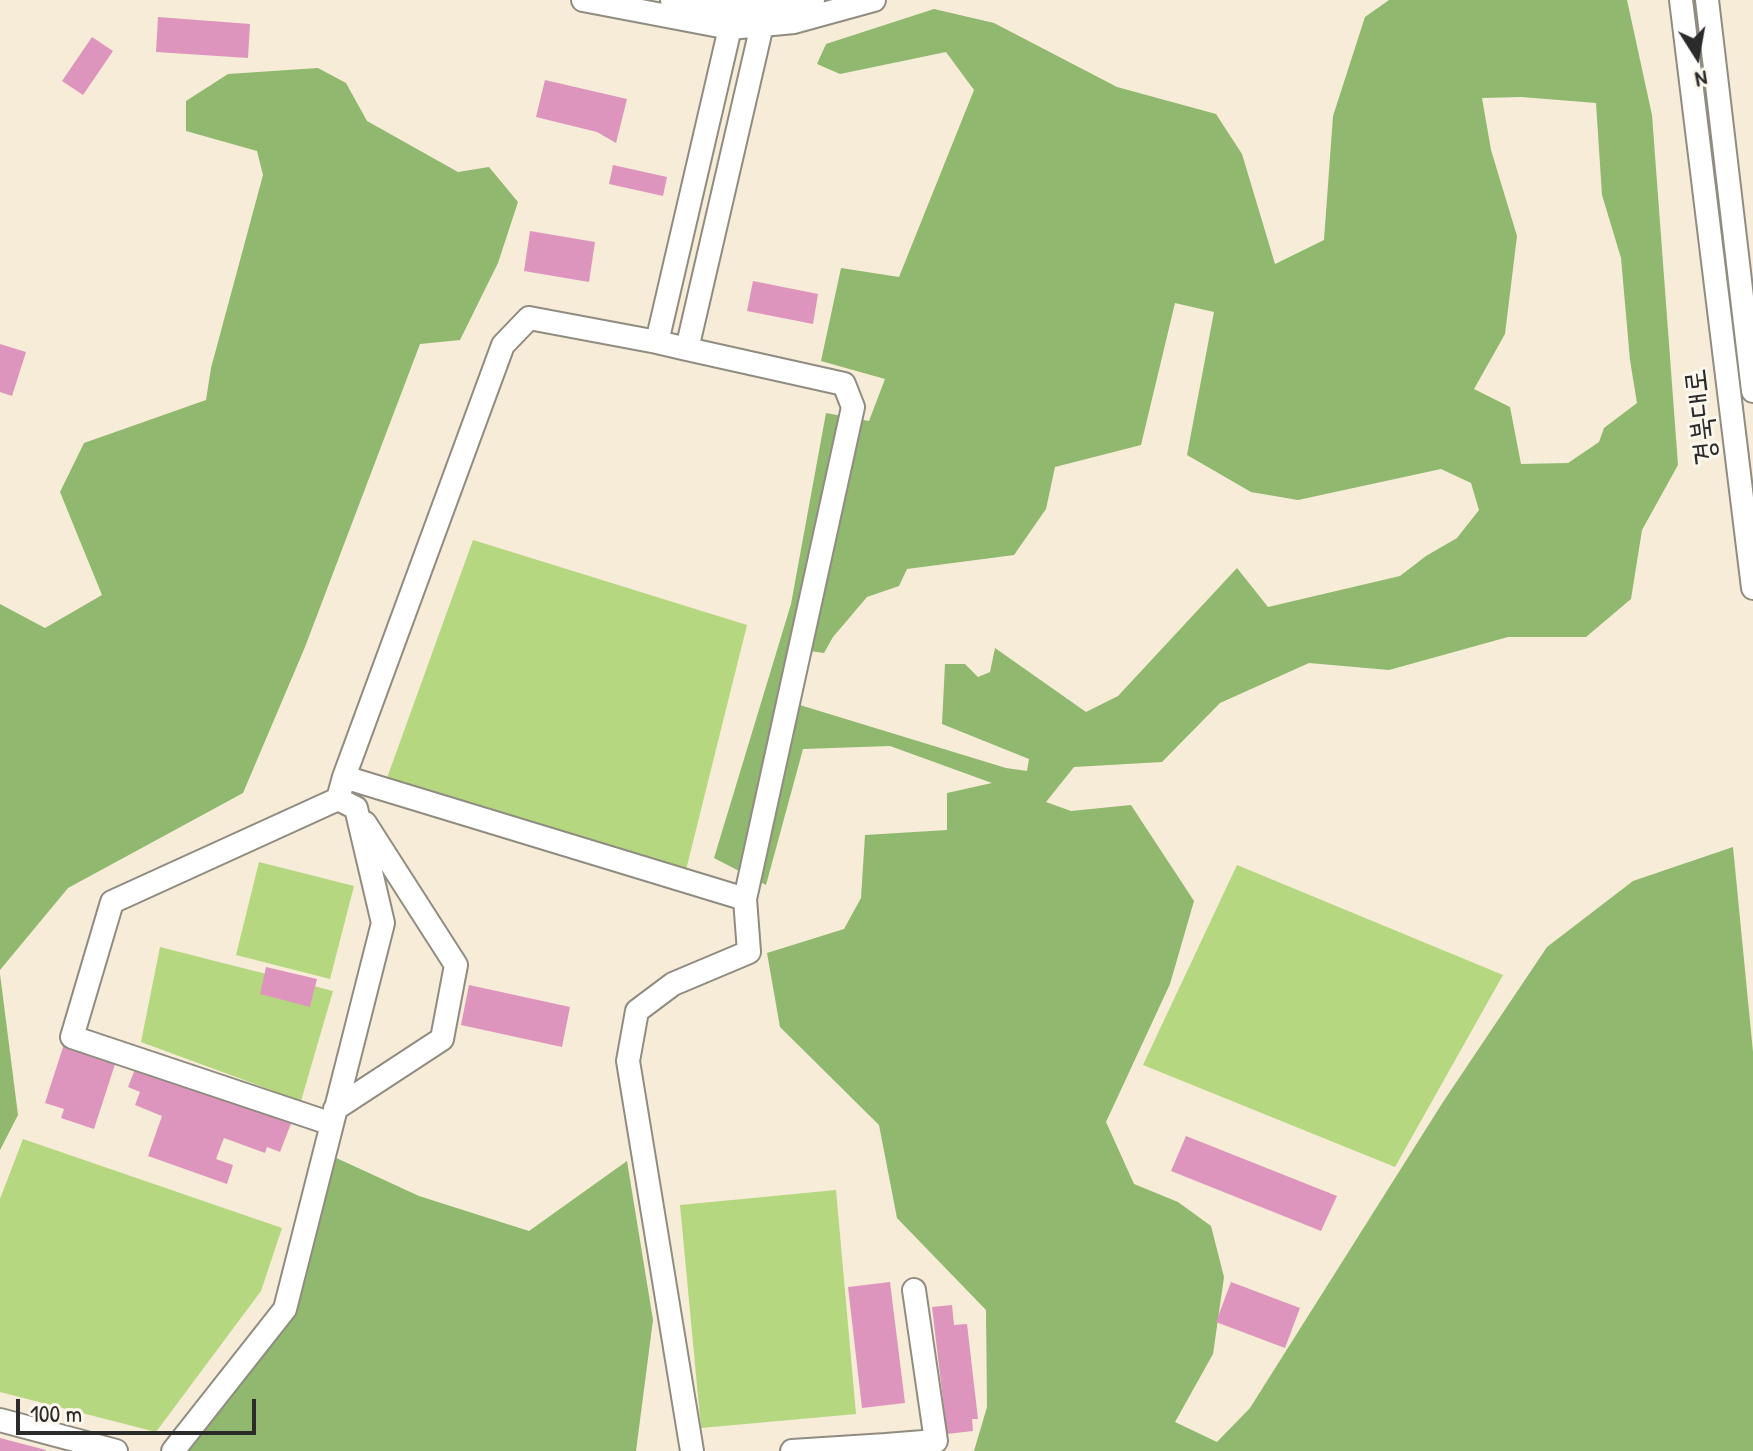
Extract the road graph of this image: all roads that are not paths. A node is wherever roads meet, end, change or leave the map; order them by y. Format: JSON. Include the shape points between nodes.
{"nodes":[{"id":1,"x":583,"y":0,"type":"edge"},
{"id":2,"x":672,"y":0,"type":"edge"},
{"id":3,"x":813,"y":0,"type":"edge"},
{"id":4,"x":874,"y":0,"type":"edge"},
{"id":5,"x":1681,"y":0,"type":"edge"},
{"id":6,"x":1707,"y":0,"type":"edge"},
{"id":7,"x":762,"y":25,"type":"junction"},
{"id":8,"x":730,"y":28,"type":"junction"},
{"id":9,"x":657,"y":342,"type":"junction"},
{"id":10,"x":687,"y":349,"type":"junction"},
{"id":11,"x":1753,"y":391,"type":"edge"},
{"id":12,"x":1753,"y":588,"type":"edge"},
{"id":13,"x":344,"y":777,"type":"junction"},
{"id":14,"x":347,"y":804,"type":"junction"},
{"id":15,"x":745,"y":899,"type":"junction"},
{"id":16,"x":333,"y":1116,"type":"junction"},
{"id":17,"x":914,"y":1290,"type":"dead end"},
{"id":18,"x":0,"y":1420,"type":"edge"},
{"id":19,"x":886,"y":1448,"type":"edge"},
{"id":20,"x":116,"y":1451,"type":"edge"},
{"id":21,"x":173,"y":1451,"type":"edge"},
{"id":22,"x":692,"y":1451,"type":"edge"},
{"id":23,"x":792,"y":1451,"type":"edge"}],
"edges":[{"from":1,"to":8,"type":"street"},
{"from":2,"to":3,"type":"street","via":[[726,10]]},
{"from":4,"to":7,"type":"street","via":[[794,22]]},
{"from":5,"to":12,"type":"street","name":"경북대로"},
{"from":6,"to":11,"type":"street","name":"경북대로"},
{"from":7,"to":8,"type":"street"},
{"from":7,"to":10,"type":"street"},
{"from":8,"to":9,"type":"street"},
{"from":9,"to":10,"type":"street"},
{"from":9,"to":13,"type":"street","via":[[529,318],[503,345]]},
{"from":10,"to":15,"type":"street","via":[[844,384],[853,407]]},
{"from":13,"to":14,"type":"street"},
{"from":13,"to":15,"type":"street"},
{"from":14,"to":16,"type":"street","via":[[383,923]]},
{"from":14,"to":16,"type":"street","via":[[456,965],[442,1039]]},
{"from":14,"to":16,"type":"street","via":[[112,902],[72,1037]]},
{"from":15,"to":22,"type":"street","via":[[749,952],[673,984],[637,1011],[628,1061]]},
{"from":16,"to":21,"type":"street","via":[[285,1309]]},
{"from":17,"to":19,"type":"street","via":[[936,1441]]},
{"from":18,"to":20,"type":"street"},
{"from":19,"to":23,"type":"street"}]}
